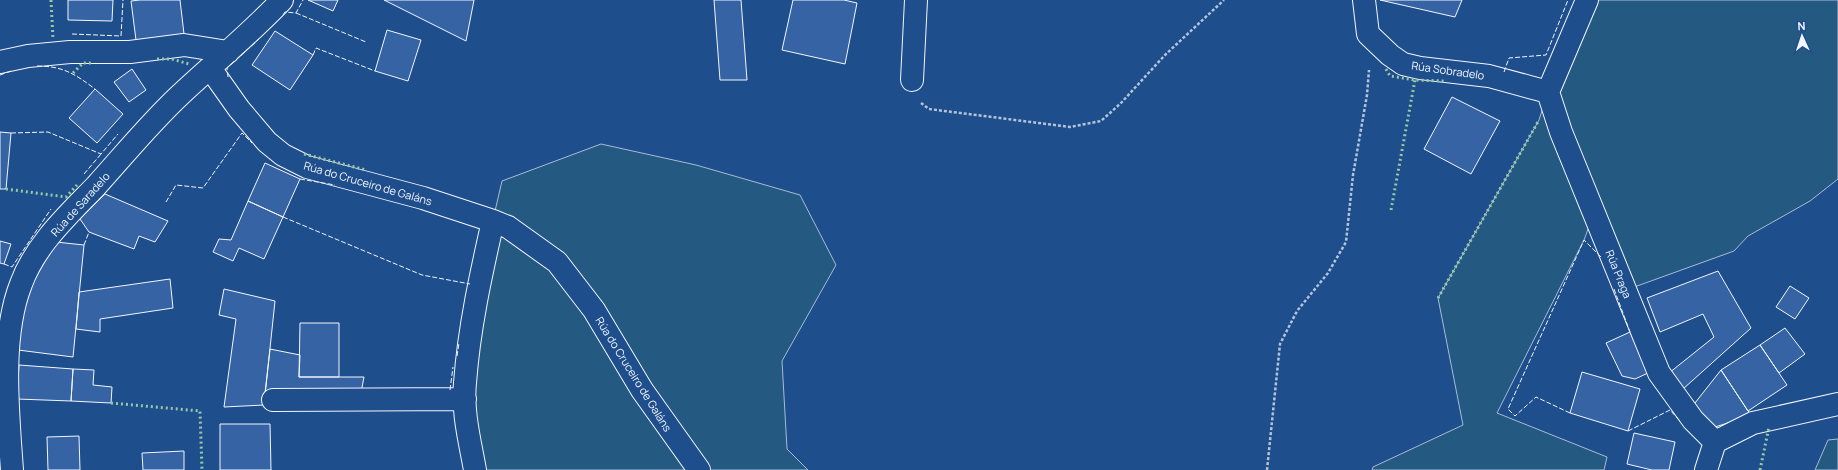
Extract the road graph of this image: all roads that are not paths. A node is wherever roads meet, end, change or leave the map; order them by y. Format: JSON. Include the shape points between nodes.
{"nodes":[{"id":1,"x":282,"y":0,"type":"edge"},
{"id":2,"x":916,"y":0,"type":"edge"},
{"id":3,"x":1364,"y":0,"type":"edge"},
{"id":4,"x":1587,"y":0,"type":"edge"},
{"id":5,"x":228,"y":52,"type":"junction"},
{"id":6,"x":0,"y":62,"type":"edge"},
{"id":7,"x":210,"y":68,"type":"junction"},
{"id":8,"x":912,"y":80,"type":"road end"},
{"id":9,"x":1548,"y":92,"type":"junction"},
{"id":10,"x":493,"y":221,"type":"junction"},
{"id":11,"x":465,"y":399,"type":"junction"},
{"id":12,"x":273,"y":400,"type":"dead end"},
{"id":13,"x":1838,"y":404,"type":"edge"},
{"id":14,"x":1715,"y":442,"type":"junction"},
{"id":15,"x":12,"y":470,"type":"edge"},
{"id":16,"x":475,"y":470,"type":"edge"},
{"id":17,"x":699,"y":470,"type":"edge"},
{"id":18,"x":1706,"y":470,"type":"edge"}],
"edges":[{"from":1,"to":5,"type":"street","name":"Rúa de Saradelo"},
{"from":2,"to":8,"type":"street"},
{"from":3,"to":9,"type":"street","name":"Rúa Sobradelo","via":[[1368,34],[1390,56],[1403,64],[1489,76]]},
{"from":4,"to":9,"type":"street"},
{"from":5,"to":6,"type":"street","via":[[184,45],[130,52],[70,52]]},
{"from":5,"to":7,"type":"street","name":"Rúa de Saradelo"},
{"from":7,"to":10,"type":"street","name":"Rúa do Cruceiro de Galáns","via":[[239,109],[267,142],[283,155],[307,167],[416,196]]},
{"from":7,"to":15,"type":"street","name":"Rúa de Saradelo","via":[[179,95],[64,219],[37,253],[21,283],[12,315],[8,358]]},
{"from":9,"to":14,"type":"street","name":"Rúa Praga","via":[[1561,132],[1659,373],[1693,420]]},
{"from":10,"to":11,"type":"street","via":[[478,284]]},
{"from":10,"to":17,"type":"street","name":"Rúa do Cruceiro de Galáns","via":[[508,227],[557,262],[594,310],[642,390]]},
{"from":11,"to":12,"type":"street"},
{"from":11,"to":16,"type":"street"},
{"from":13,"to":14,"type":"street","via":[[1753,423]]},
{"from":14,"to":18,"type":"street"}]}
